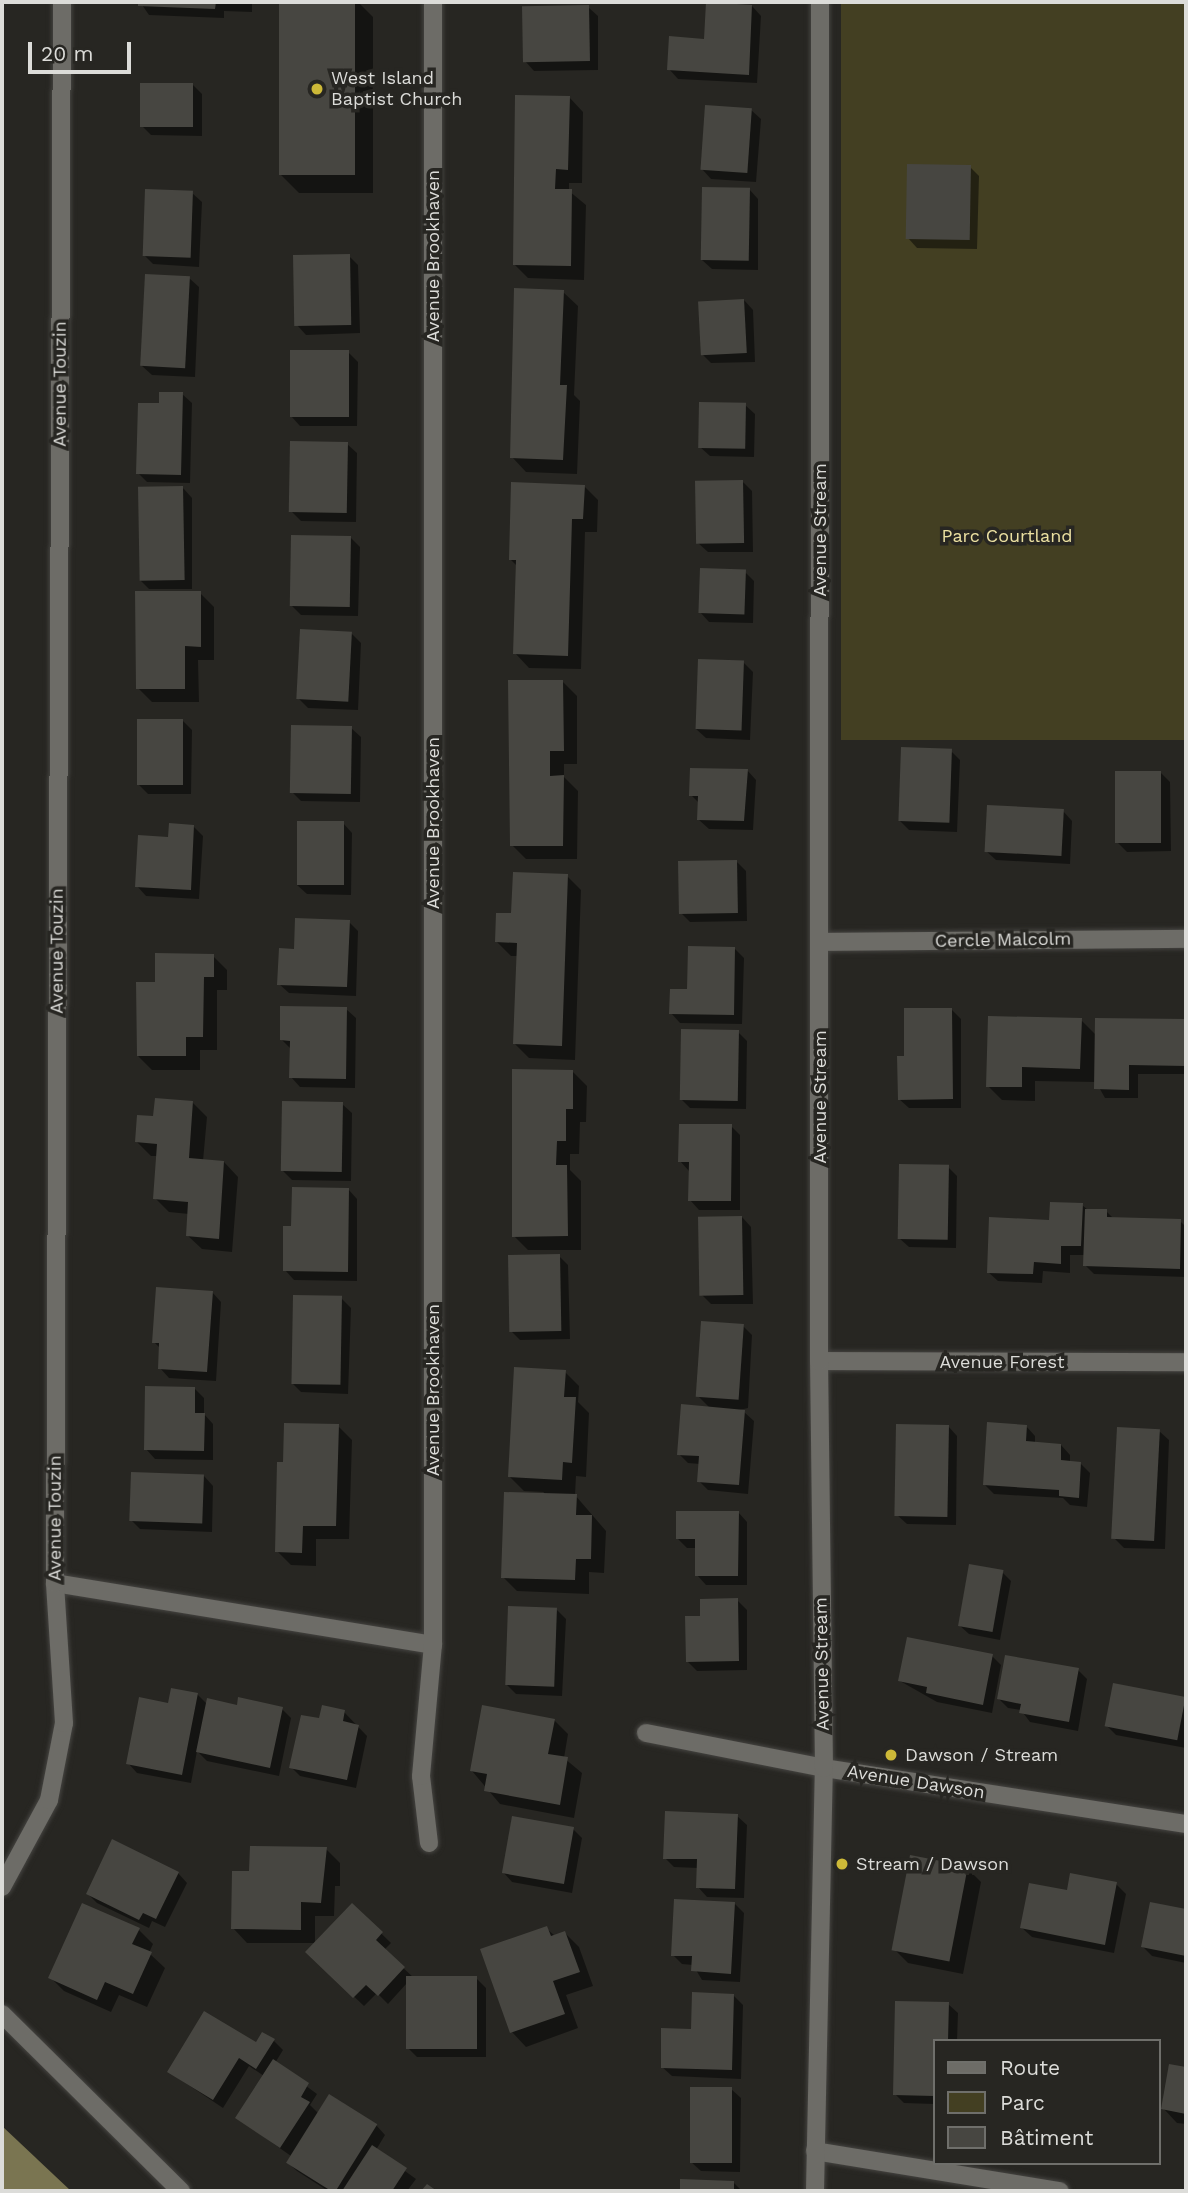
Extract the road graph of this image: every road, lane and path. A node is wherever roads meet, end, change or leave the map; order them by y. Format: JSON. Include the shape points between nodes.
{"nodes":[{"id":1,"x":62,"y":2,"type":"edge"},
{"id":2,"x":432,"y":2,"type":"edge"},
{"id":3,"x":820,"y":2,"type":"edge"},
{"id":4,"x":1186,"y":939,"type":"edge"},
{"id":5,"x":820,"y":942,"type":"junction"},
{"id":6,"x":819,"y":1361,"type":"junction"},
{"id":7,"x":1186,"y":1362,"type":"edge"},
{"id":8,"x":55,"y":1583,"type":"junction"},
{"id":9,"x":433,"y":1645,"type":"junction"},
{"id":10,"x":646,"y":1733,"type":"dead end"},
{"id":11,"x":824,"y":1768,"type":"junction"},
{"id":12,"x":1186,"y":1824,"type":"edge"},
{"id":13,"x":429,"y":1843,"type":"dead end"},
{"id":14,"x":2,"y":1887,"type":"edge"},
{"id":15,"x":2,"y":2014,"type":"edge"},
{"id":16,"x":815,"y":2151,"type":"junction"},
{"id":17,"x":181,"y":2191,"type":"edge"},
{"id":18,"x":815,"y":2191,"type":"edge"},
{"id":19,"x":1060,"y":2191,"type":"edge"}],
"edges":[{"from":1,"to":8,"type":"street","name":"Avenue Touzin"},
{"from":2,"to":9,"type":"street","name":"Avenue Brookhaven"},
{"from":3,"to":5,"type":"street","name":"Avenue Stream"},
{"from":4,"to":5,"type":"street","name":"Cercle Malcolm"},
{"from":5,"to":6,"type":"street","name":"Avenue Stream"},
{"from":6,"to":7,"type":"street","name":"Avenue Forest"},
{"from":6,"to":11,"type":"street","name":"Avenue Stream"},
{"from":8,"to":9,"type":"street"},
{"from":8,"to":14,"type":"street","name":"Avenue Touzin","via":[[64,1723],[49,1800]]},
{"from":9,"to":13,"type":"street","name":"Avenue Brookhaven","via":[[421,1776]]},
{"from":10,"to":11,"type":"street","name":"Avenue Dawson"},
{"from":11,"to":12,"type":"street","name":"Avenue Dawson"},
{"from":11,"to":16,"type":"street","name":"Avenue Stream"},
{"from":15,"to":17,"type":"street"},
{"from":16,"to":18,"type":"street","name":"Avenue Stream"},
{"from":16,"to":19,"type":"street"}]}
